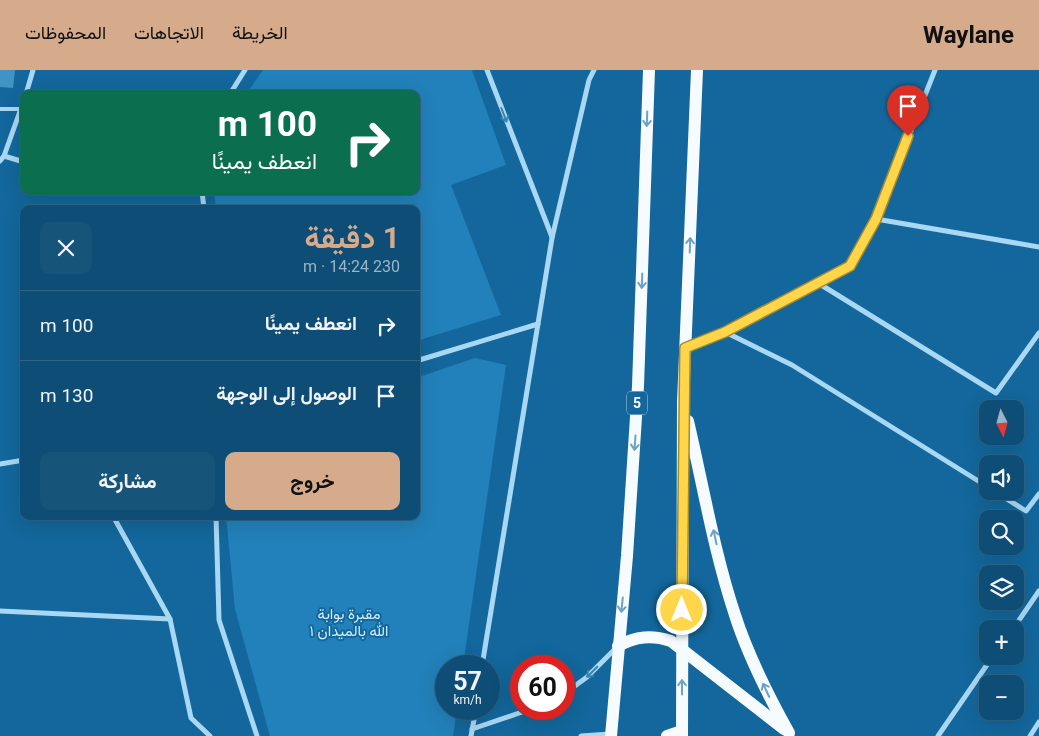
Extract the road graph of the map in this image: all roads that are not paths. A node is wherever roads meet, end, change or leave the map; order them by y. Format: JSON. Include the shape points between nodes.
{"nodes":[{"id":1,"x":32,"y":70,"type":"edge"},
{"id":2,"x":245,"y":70,"type":"edge"},
{"id":3,"x":487,"y":70,"type":"edge"},
{"id":4,"x":594,"y":70,"type":"edge"},
{"id":5,"x":649,"y":70,"type":"edge"},
{"id":6,"x":697,"y":70,"type":"edge"},
{"id":7,"x":935,"y":70,"type":"edge"},
{"id":8,"x":27,"y":90,"type":"edge"},
{"id":9,"x":232,"y":90,"type":"edge"},
{"id":10,"x":0,"y":109,"type":"edge"},
{"id":11,"x":20,"y":109,"type":"edge"},
{"id":12,"x":20,"y":114,"type":"edge"},
{"id":13,"x":2,"y":159,"type":"edge"},
{"id":14,"x":20,"y":161,"type":"edge"},
{"id":15,"x":876,"y":219,"type":"junction"},
{"id":16,"x":552,"y":238,"type":"junction"},
{"id":17,"x":1039,"y":247,"type":"edge"},
{"id":18,"x":818,"y":283,"type":"junction"},
{"id":19,"x":538,"y":324,"type":"junction"},
{"id":20,"x":725,"y":332,"type":"junction"},
{"id":21,"x":1039,"y":334,"type":"edge"},
{"id":22,"x":685,"y":348,"type":"junction"},
{"id":23,"x":420,"y":360,"type":"edge"},
{"id":24,"x":683,"y":402,"type":"junction"},
{"id":25,"x":20,"y":461,"type":"edge"},
{"id":26,"x":0,"y":464,"type":"edge"},
{"id":27,"x":979,"y":481,"type":"edge"},
{"id":28,"x":1039,"y":494,"type":"edge"},
{"id":29,"x":1008,"y":500,"type":"edge"},
{"id":30,"x":115,"y":520,"type":"edge"},
{"id":31,"x":216,"y":520,"type":"edge"},
{"id":32,"x":1039,"y":591,"type":"edge"},
{"id":33,"x":0,"y":611,"type":"edge"},
{"id":34,"x":170,"y":619,"type":"junction"},
{"id":35,"x":1019,"y":620,"type":"edge"},
{"id":36,"x":618,"y":646,"type":"junction"},
{"id":37,"x":682,"y":648,"type":"junction"},
{"id":38,"x":484,"y":655,"type":"edge"},
{"id":39,"x":987,"y":665,"type":"edge"},
{"id":40,"x":575,"y":686,"type":"edge"},
{"id":41,"x":510,"y":716,"type":"edge"},
{"id":42,"x":474,"y":720,"type":"edge"},
{"id":43,"x":1039,"y":722,"type":"edge"},
{"id":44,"x":472,"y":730,"type":"junction"},
{"id":45,"x":682,"y":733,"type":"edge"},
{"id":46,"x":614,"y":735,"type":"edge"},
{"id":47,"x":790,"y":735,"type":"edge"},
{"id":48,"x":210,"y":736,"type":"edge"},
{"id":49,"x":257,"y":736,"type":"edge"},
{"id":50,"x":471,"y":736,"type":"edge"},
{"id":51,"x":581,"y":736,"type":"edge"},
{"id":52,"x":667,"y":736,"type":"edge"},
{"id":53,"x":938,"y":736,"type":"edge"},
{"id":54,"x":1030,"y":736,"type":"edge"}],
"edges":[{"from":1,"to":8,"type":"street"},
{"from":2,"to":9,"type":"street"},
{"from":3,"to":16,"type":"street","one_way":true},
{"from":4,"to":16,"type":"street"},
{"from":5,"to":36,"type":"main road","number":"5","one_way":true,"via":[[638,386]]},
{"from":22,"to":6,"type":"main road","one_way":true},
{"from":7,"to":15,"type":"street"},
{"from":10,"to":11,"type":"lane"},
{"from":12,"to":13,"type":"street"},
{"from":13,"to":14,"type":"street"},
{"from":15,"to":17,"type":"street"},
{"from":15,"to":18,"type":"street","via":[[850,266]]},
{"from":16,"to":19,"type":"street"},
{"from":18,"to":20,"type":"street"},
{"from":18,"to":21,"type":"street","via":[[996,393]]},
{"from":19,"to":23,"type":"street"},
{"from":19,"to":38,"type":"street"},
{"from":20,"to":22,"type":"street"},
{"from":20,"to":27,"type":"street","via":[[792,365]]},
{"from":22,"to":24,"type":"main road"},
{"from":24,"to":37,"type":"main road"},
{"from":47,"to":24,"type":"main road","one_way":true,"via":[[753,664],[735,615],[722,573]]},
{"from":25,"to":26,"type":"street"},
{"from":28,"to":29,"type":"street","via":[[1026,511]]},
{"from":30,"to":34,"type":"street"},
{"from":31,"to":49,"type":"street","via":[[219,620]]},
{"from":32,"to":35,"type":"street"},
{"from":33,"to":34,"type":"street"},
{"from":34,"to":48,"type":"street","via":[[191,718]]},
{"from":36,"to":37,"type":"main road","via":[[648,636],[672,641]]},
{"from":36,"to":40,"type":"street","one_way":true},
{"from":36,"to":46,"type":"main road","number":"5"},
{"from":45,"to":37,"type":"main road","one_way":true},
{"from":37,"to":47,"type":"main road"},
{"from":39,"to":53,"type":"street"},
{"from":41,"to":44,"type":"street"},
{"from":42,"to":44,"type":"street"},
{"from":43,"to":54,"type":"street"},
{"from":44,"to":50,"type":"street"},
{"from":45,"to":52,"type":"main road"},
{"from":46,"to":51,"type":"street"}]}
